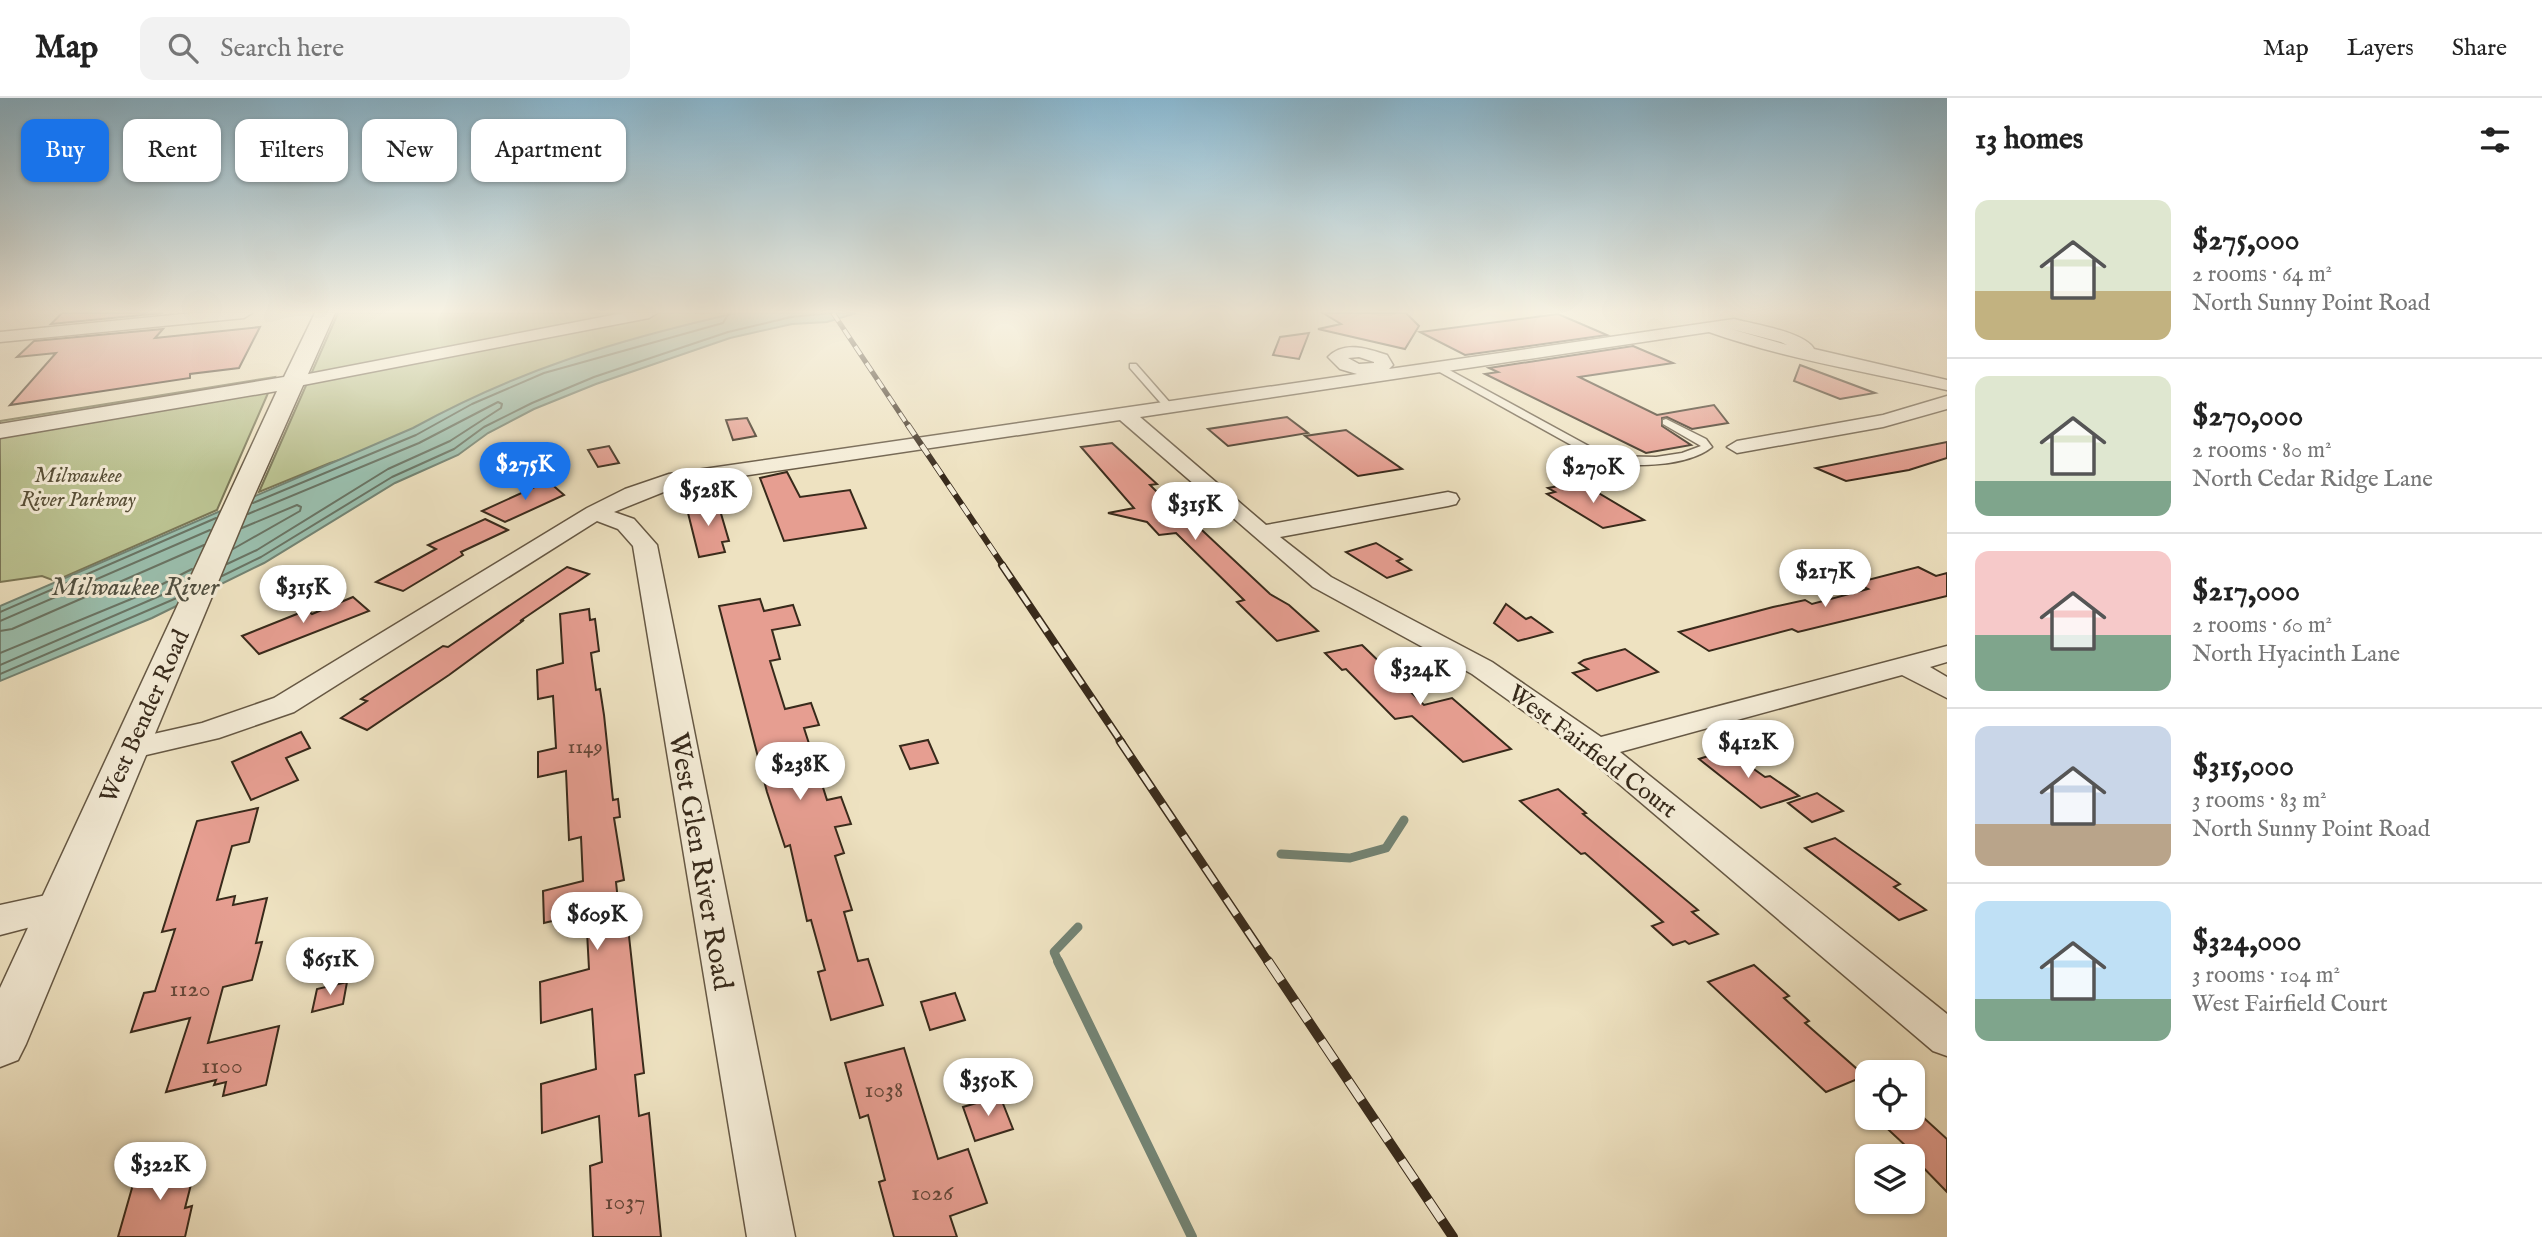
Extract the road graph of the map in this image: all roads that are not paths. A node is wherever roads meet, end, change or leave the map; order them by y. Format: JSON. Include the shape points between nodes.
{"nodes":[{"id":1,"x":300,"y":366,"type":"edge"},
{"id":2,"x":375,"y":366,"type":"edge"},
{"id":3,"x":1133,"y":366,"type":"dead end"},
{"id":4,"x":1451,"y":366,"type":"edge"},
{"id":5,"x":1866,"y":366,"type":"edge"},
{"id":6,"x":1438,"y":368,"type":"junction"},
{"id":7,"x":293,"y":382,"type":"junction"},
{"id":8,"x":1947,"y":385,"type":"edge"},
{"id":9,"x":1947,"y":402,"type":"edge"},
{"id":10,"x":1169,"y":407,"type":"junction"},
{"id":11,"x":1124,"y":413,"type":"junction"},
{"id":12,"x":1666,"y":422,"type":"dead end"},
{"id":13,"x":0,"y":431,"type":"edge"},
{"id":14,"x":1737,"y":447,"type":"dead end"},
{"id":15,"x":1448,"y":499,"type":"dead end"},
{"id":16,"x":596,"y":513,"type":"junction"},
{"id":17,"x":1261,"y":533,"type":"junction"},
{"id":18,"x":1947,"y":654,"type":"edge"},
{"id":19,"x":1906,"y":665,"type":"junction"},
{"id":20,"x":1947,"y":689,"type":"edge"},
{"id":21,"x":1596,"y":748,"type":"junction"},
{"id":22,"x":129,"y":749,"type":"junction"},
{"id":23,"x":60,"y":906,"type":"junction"},
{"id":24,"x":0,"y":920,"type":"edge"},
{"id":25,"x":1947,"y":1038,"type":"edge"},
{"id":26,"x":0,"y":1044,"type":"edge"},
{"id":27,"x":771,"y":1237,"type":"edge"}],
"edges":[{"from":1,"to":7,"type":"street","name":"West Bender Road"},
{"from":2,"to":7,"type":"street"},
{"from":3,"to":10,"type":"lane"},
{"from":4,"to":6,"type":"street"},
{"from":5,"to":8,"type":"street"},
{"from":6,"to":10,"type":"street","via":[[1379,372]]},
{"from":6,"to":12,"type":"lane","via":[[1604,459],[1639,463],[1707,447]]},
{"from":7,"to":13,"type":"street"},
{"from":7,"to":22,"type":"street","name":"West Bender Road"},
{"from":9,"to":14,"type":"street","via":[[1909,415]]},
{"from":10,"to":11,"type":"street"},
{"from":11,"to":16,"type":"street","via":[[677,479]]},
{"from":11,"to":17,"type":"street","name":"West Fairfield Court"},
{"from":15,"to":17,"type":"street"},
{"from":16,"to":22,"type":"street","via":[[284,705],[208,731]]},
{"from":16,"to":27,"type":"street","name":"West Glen River Road","via":[[626,524],[645,545]]},
{"from":17,"to":21,"type":"street","name":"West Fairfield Court","via":[[1322,582],[1482,668]]},
{"from":18,"to":19,"type":"street"},
{"from":19,"to":20,"type":"street"},
{"from":19,"to":21,"type":"street"},
{"from":21,"to":25,"type":"street","name":"West Fairfield Court"},
{"from":22,"to":23,"type":"street","name":"West Bender Road"},
{"from":23,"to":24,"type":"street"},
{"from":23,"to":26,"type":"street","name":"West Bender Road"}]}
